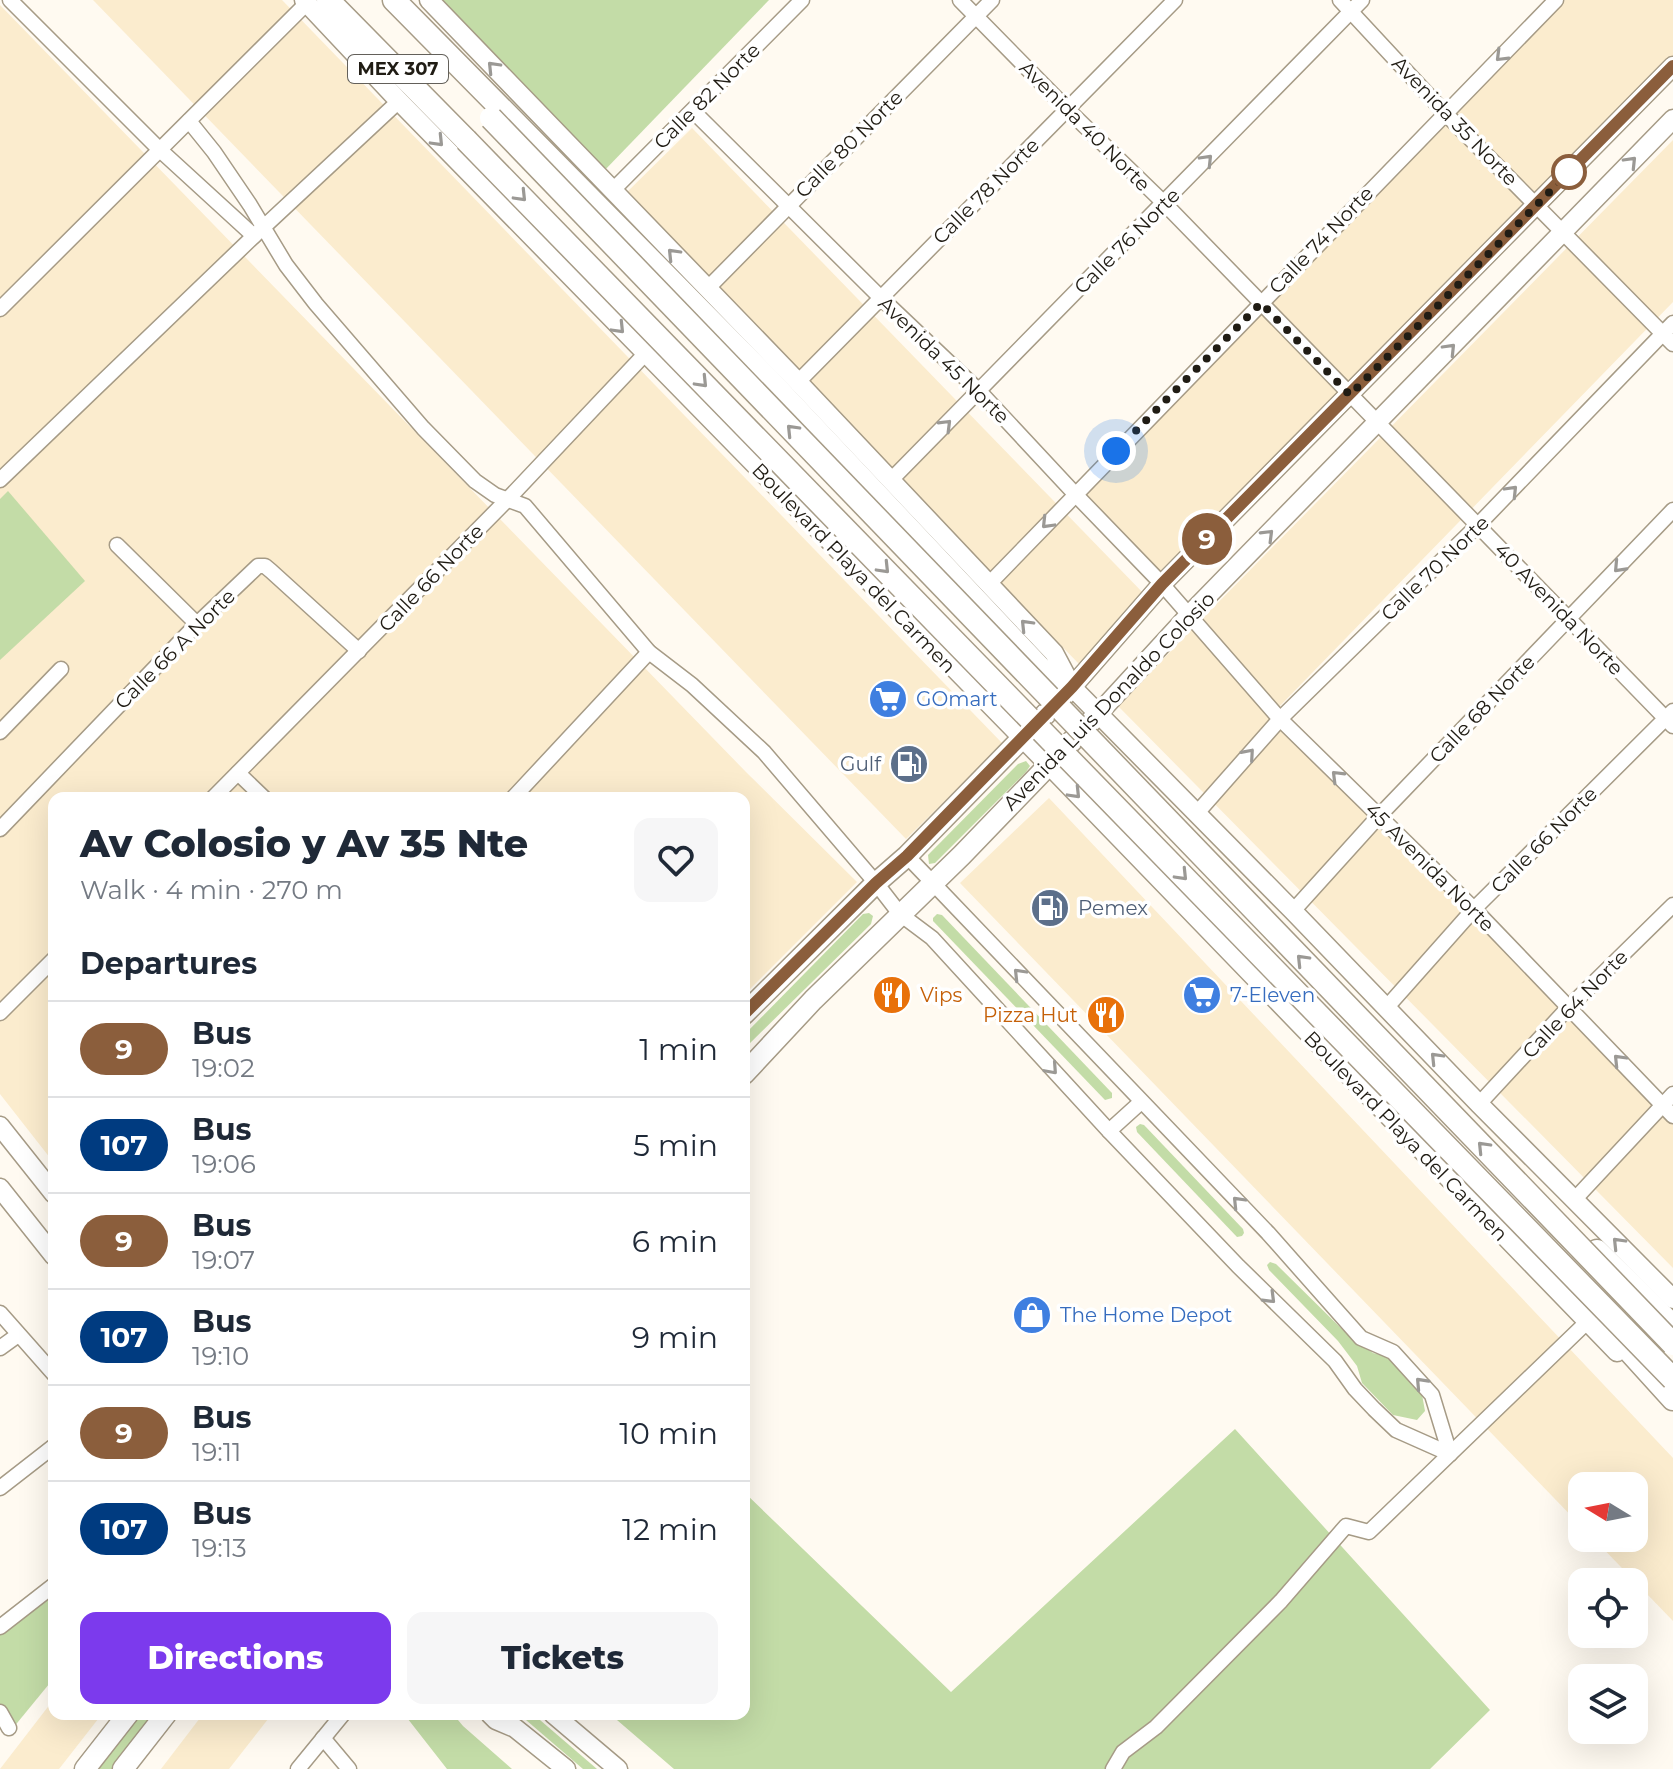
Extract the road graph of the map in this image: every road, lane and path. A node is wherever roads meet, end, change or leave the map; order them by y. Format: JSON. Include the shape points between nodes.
{"nodes":[{"id":1,"x":10,"y":0,"type":"edge"},
{"id":2,"x":377,"y":0,"type":"edge"},
{"id":3,"x":394,"y":0,"type":"edge"},
{"id":4,"x":429,"y":0,"type":"edge"},
{"id":5,"x":802,"y":0,"type":"edge"},
{"id":6,"x":960,"y":0,"type":"edge"},
{"id":7,"x":992,"y":0,"type":"edge"},
{"id":8,"x":1175,"y":0,"type":"edge"},
{"id":9,"x":1340,"y":0,"type":"edge"},
{"id":10,"x":1362,"y":0,"type":"edge"},
{"id":11,"x":1556,"y":0,"type":"edge"},
{"id":12,"x":313,"y":1,"type":"edge"},
{"id":13,"x":1351,"y":11,"type":"junction"},
{"id":14,"x":977,"y":17,"type":"junction"},
{"id":15,"x":1673,"y":66,"type":"edge"},
{"id":16,"x":399,"y":101,"type":"junction"},
{"id":17,"x":1067,"y":109,"type":"junction"},
{"id":18,"x":693,"y":111,"type":"junction"},
{"id":19,"x":1445,"y":113,"type":"junction"},
{"id":20,"x":1673,"y":119,"type":"edge"},
{"id":21,"x":189,"y":121,"type":"junction"},
{"id":22,"x":160,"y":150,"type":"junction"},
{"id":23,"x":612,"y":191,"type":"junction"},
{"id":24,"x":1164,"y":203,"type":"junction"},
{"id":25,"x":788,"y":204,"type":"junction"},
{"id":26,"x":1536,"y":206,"type":"junction"},
{"id":27,"x":258,"y":232,"type":"junction"},
{"id":28,"x":1562,"y":234,"type":"junction"},
{"id":29,"x":707,"y":289,"type":"junction"},
{"id":30,"x":880,"y":297,"type":"junction"},
{"id":31,"x":1261,"y":303,"type":"junction"},
{"id":32,"x":0,"y":309,"type":"edge"},
{"id":33,"x":1670,"y":334,"type":"edge"},
{"id":34,"x":645,"y":354,"type":"junction"},
{"id":35,"x":798,"y":382,"type":"junction"},
{"id":36,"x":979,"y":391,"type":"junction"},
{"id":37,"x":1350,"y":395,"type":"junction"},
{"id":38,"x":1379,"y":422,"type":"junction"},
{"id":39,"x":0,"y":480,"type":"edge"},
{"id":40,"x":891,"y":480,"type":"junction"},
{"id":41,"x":1075,"y":494,"type":"junction"},
{"id":42,"x":508,"y":499,"type":"junction"},
{"id":43,"x":1673,"y":510,"type":"edge"},
{"id":44,"x":1478,"y":525,"type":"junction"},
{"id":45,"x":117,"y":545,"type":"dead end"},
{"id":46,"x":1162,"y":584,"type":"junction"},
{"id":47,"x":980,"y":590,"type":"junction"},
{"id":48,"x":1188,"y":616,"type":"junction"},
{"id":49,"x":1569,"y":619,"type":"junction"},
{"id":50,"x":197,"y":624,"type":"junction"},
{"id":51,"x":934,"y":649,"type":"junction"},
{"id":52,"x":359,"y":651,"type":"junction"},
{"id":53,"x":649,"y":652,"type":"junction"},
{"id":54,"x":61,"y":669,"type":"dead end"},
{"id":55,"x":1072,"y":687,"type":"junction"},
{"id":56,"x":1099,"y":713,"type":"junction"},
{"id":57,"x":1280,"y":719,"type":"junction"},
{"id":58,"x":1671,"y":719,"type":"edge"},
{"id":59,"x":0,"y":732,"type":"edge"},
{"id":60,"x":1022,"y":739,"type":"junction"},
{"id":61,"x":1049,"y":765,"type":"junction"},
{"id":62,"x":238,"y":773,"type":"junction"},
{"id":63,"x":219,"y":792,"type":"edge"},
{"id":64,"x":258,"y":792,"type":"edge"},
{"id":65,"x":519,"y":792,"type":"edge"},
{"id":66,"x":1197,"y":813,"type":"junction"},
{"id":67,"x":1378,"y":817,"type":"junction"},
{"id":68,"x":0,"y":829,"type":"edge"},
{"id":69,"x":907,"y":856,"type":"junction"},
{"id":70,"x":1148,"y":869,"type":"junction"},
{"id":71,"x":876,"y":883,"type":"junction"},
{"id":72,"x":932,"y":883,"type":"junction"},
{"id":73,"x":1673,"y":905,"type":"edge"},
{"id":74,"x":1474,"y":909,"type":"junction"},
{"id":75,"x":1293,"y":911,"type":"junction"},
{"id":76,"x":900,"y":914,"type":"junction"},
{"id":77,"x":48,"y":965,"type":"edge"},
{"id":78,"x":1387,"y":1007,"type":"junction"},
{"id":79,"x":750,"y":1008,"type":"edge"},
{"id":80,"x":1568,"y":1008,"type":"junction"},
{"id":81,"x":0,"y":1013,"type":"edge"},
{"id":82,"x":750,"y":1068,"type":"edge"},
{"id":83,"x":1141,"y":1102,"type":"junction"},
{"id":84,"x":1479,"y":1104,"type":"junction"},
{"id":85,"x":1669,"y":1105,"type":"edge"},
{"id":86,"x":0,"y":1126,"type":"edge"},
{"id":87,"x":1109,"y":1131,"type":"junction"},
{"id":88,"x":48,"y":1186,"type":"edge"},
{"id":89,"x":1521,"y":1186,"type":"junction"},
{"id":90,"x":0,"y":1188,"type":"edge"},
{"id":91,"x":1575,"y":1199,"type":"junction"},
{"id":92,"x":1520,"y":1222,"type":"junction"},
{"id":93,"x":48,"y":1248,"type":"edge"},
{"id":94,"x":1671,"y":1293,"type":"edge"},
{"id":95,"x":0,"y":1313,"type":"edge"},
{"id":96,"x":1587,"y":1322,"type":"junction"},
{"id":97,"x":1673,"y":1326,"type":"edge"},
{"id":98,"x":18,"y":1335,"type":"junction"},
{"id":99,"x":1673,"y":1344,"type":"edge"},
{"id":100,"x":0,"y":1348,"type":"edge"},
{"id":101,"x":48,"y":1368,"type":"edge"},
{"id":102,"x":1673,"y":1379,"type":"edge"},
{"id":103,"x":1673,"y":1399,"type":"edge"},
{"id":104,"x":1673,"y":1409,"type":"edge"},
{"id":105,"x":48,"y":1451,"type":"edge"},
{"id":106,"x":1450,"y":1454,"type":"junction"},
{"id":107,"x":0,"y":1488,"type":"edge"},
{"id":108,"x":48,"y":1590,"type":"edge"},
{"id":109,"x":0,"y":1627,"type":"edge"},
{"id":110,"x":0,"y":1712,"type":"edge"},
{"id":111,"x":123,"y":1720,"type":"edge"},
{"id":112,"x":161,"y":1720,"type":"edge"},
{"id":113,"x":338,"y":1720,"type":"edge"},
{"id":114,"x":496,"y":1720,"type":"edge"},
{"id":115,"x":560,"y":1720,"type":"edge"},
{"id":116,"x":9,"y":1728,"type":"dead end"},
{"id":117,"x":323,"y":1738,"type":"junction"},
{"id":118,"x":85,"y":1769,"type":"edge"},
{"id":119,"x":123,"y":1769,"type":"edge"},
{"id":120,"x":298,"y":1769,"type":"edge"},
{"id":121,"x":349,"y":1769,"type":"edge"},
{"id":122,"x":566,"y":1769,"type":"edge"},
{"id":123,"x":618,"y":1769,"type":"edge"},
{"id":124,"x":1113,"y":1769,"type":"edge"}],
"edges":[{"from":1,"to":22,"type":"street"},
{"from":89,"to":2,"type":"highway","number":"MEX 307","one_way":true,"bridge":true},
{"from":3,"to":47,"type":"highway"},
{"from":23,"to":4,"type":"main road","one_way":true},
{"from":5,"to":18,"type":"street","name":"Calle 82 Norte"},
{"from":6,"to":14,"type":"street","name":"Avenida 40 Norte"},
{"from":7,"to":14,"type":"street","name":"Calle 80 Norte"},
{"from":8,"to":17,"type":"street","name":"Calle 78 Norte"},
{"from":9,"to":13,"type":"street","name":"Avenida 35 Norte"},
{"from":10,"to":13,"type":"street","name":"Calle 76 Norte"},
{"from":11,"to":19,"type":"street","name":"Calle 74 Norte","one_way":true},
{"from":12,"to":16,"type":"main road","name":"Boulevard Playa del Carmen"},
{"from":12,"to":21,"type":"street"},
{"from":12,"to":92,"type":"highway","number":"MEX 307","one_way":true,"bridge":true,"via":[[466,140]]},
{"from":13,"to":19,"type":"street","name":"Avenida 35 Norte"},
{"from":24,"to":13,"type":"street","name":"Calle 76 Norte","one_way":true},
{"from":14,"to":17,"type":"street","name":"Avenida 40 Norte"},
{"from":14,"to":25,"type":"street","name":"Calle 80 Norte"},
{"from":15,"to":26,"type":"main road","name":"Avenida Luis Donaldo Colosio"},
{"from":16,"to":27,"type":"street"},
{"from":16,"to":34,"type":"main road","name":"Boulevard Playa del Carmen","one_way":true},
{"from":17,"to":24,"type":"street","name":"Avenida 40 Norte"},
{"from":17,"to":30,"type":"street","name":"Calle 78 Norte"},
{"from":18,"to":23,"type":"street","name":"Calle 82 Norte"},
{"from":18,"to":25,"type":"street","name":"Avenida 45 Norte"},
{"from":19,"to":26,"type":"street","name":"Avenida 35 Norte"},
{"from":19,"to":31,"type":"street","name":"Calle 74 Norte"},
{"from":28,"to":20,"type":"main road","name":"Avenida Luis Donaldo Colosio","one_way":true},
{"from":21,"to":22,"type":"street"},
{"from":21,"to":27,"type":"street","via":[[250,205]]},
{"from":22,"to":27,"type":"street"},
{"from":22,"to":32,"type":"street"},
{"from":29,"to":23,"type":"main road","one_way":true},
{"from":24,"to":31,"type":"street","name":"Avenida 40 Norte"},
{"from":24,"to":36,"type":"street","name":"Calle 76 Norte"},
{"from":25,"to":29,"type":"street","name":"Calle 80 Norte"},
{"from":25,"to":30,"type":"street","name":"Avenida 45 Norte"},
{"from":26,"to":28,"type":"street","name":"Avenida 35 Norte"},
{"from":26,"to":37,"type":"main road","name":"Avenida Luis Donaldo Colosio"},
{"from":27,"to":39,"type":"street"},
{"from":27,"to":42,"type":"street","via":[[423,428],[475,481]]},
{"from":28,"to":33,"type":"street","name":"Avenida 35 Norte"},
{"from":38,"to":28,"type":"main road","name":"Avenida Luis Donaldo Colosio","one_way":true},
{"from":29,"to":35,"type":"main road"},
{"from":30,"to":35,"type":"street","name":"Calle 78 Norte"},
{"from":30,"to":36,"type":"street","name":"Avenida 45 Norte"},
{"from":31,"to":37,"type":"street","name":"Avenida 40 Norte"},
{"from":31,"to":41,"type":"street","name":"Calle 74 Norte"},
{"from":44,"to":33,"type":"street","name":"Calle 70 Norte","one_way":true},
{"from":34,"to":42,"type":"street","name":"Calle 66 Norte"},
{"from":34,"to":51,"type":"main road","name":"Boulevard Playa del Carmen"},
{"from":35,"to":40,"type":"main road"},
{"from":40,"to":36,"type":"street","name":"Calle 76 Norte","one_way":true},
{"from":36,"to":41,"type":"street","name":"Avenida 45 Norte"},
{"from":37,"to":38,"type":"street","name":"Avenida 40 Norte"},
{"from":37,"to":46,"type":"main road","name":"Avenida Luis Donaldo Colosio"},
{"from":38,"to":44,"type":"street","name":"40 Avenida Norte"},
{"from":48,"to":38,"type":"main road","name":"Avenida Luis Donaldo Colosio","one_way":true},
{"from":40,"to":47,"type":"main road"},
{"from":41,"to":46,"type":"street","name":"Avenida 45 Norte"},
{"from":41,"to":47,"type":"street","name":"Calle 74 Norte","one_way":true},
{"from":42,"to":52,"type":"street","name":"Calle 66 Norte"},
{"from":42,"to":53,"type":"street","via":[[525,506]]},
{"from":43,"to":49,"type":"street","name":"Calle 68 Norte","one_way":true},
{"from":44,"to":49,"type":"street","name":"40 Avenida Norte"},
{"from":44,"to":57,"type":"street","name":"Calle 70 Norte"},
{"from":45,"to":50,"type":"street"},
{"from":46,"to":48,"type":"street","name":"Avenida 45 Norte"},
{"from":46,"to":55,"type":"main road","name":"Avenida Luis Donaldo Colosio"},
{"from":47,"to":51,"type":"main road","via":[[969,639]]},
{"from":55,"to":47,"type":"highway","one_way":true,"via":[[1041,669]]},
{"from":48,"to":56,"type":"main road","name":"Avenida Luis Donaldo Colosio"},
{"from":48,"to":57,"type":"street","name":"45 Avenida Norte"},
{"from":49,"to":58,"type":"street","name":"40 Avenida Norte"},
{"from":49,"to":67,"type":"street","name":"Calle 68 Norte"},
{"from":50,"to":52,"type":"street","name":"Calle 66 A Norte","via":[[258,566],[265,566]]},
{"from":50,"to":68,"type":"street","name":"Calle 66 A Norte"},
{"from":51,"to":60,"type":"main road","name":"Boulevard Playa del Carmen"},
{"from":52,"to":62,"type":"street","name":"Calle 66 Norte"},
{"from":53,"to":65,"type":"street"},
{"from":53,"to":71,"type":"street","via":[[764,752]]},
{"from":54,"to":59,"type":"street"},
{"from":55,"to":56,"type":"main road"},
{"from":55,"to":60,"type":"main road","name":"Avenida Luis Donaldo Colosio"},
{"from":56,"to":61,"type":"main road","name":"Avenida Luis Donaldo Colosio"},
{"from":56,"to":66,"type":"main road"},
{"from":66,"to":57,"type":"street","name":"Calle 70 Norte","one_way":true},
{"from":67,"to":57,"type":"street","name":"45 Avenida Norte","one_way":true},
{"from":58,"to":74,"type":"street","name":"Calle 66 Norte"},
{"from":60,"to":61,"type":"main road","name":"Boulevard Playa del Carmen"},
{"from":60,"to":69,"type":"main road","name":"Avenida Luis Donaldo Colosio"},
{"from":61,"to":70,"type":"main road","name":"Boulevard Playa del Carmen","one_way":true},
{"from":61,"to":72,"type":"main road","name":"Avenida Luis Donaldo Colosio"},
{"from":62,"to":63,"type":"street","name":"Calle 66 Norte"},
{"from":62,"to":64,"type":"street"},
{"from":66,"to":70,"type":"main road","via":[[1166,823],[1155,836]]},
{"from":66,"to":75,"type":"main road"},
{"from":67,"to":74,"type":"street","name":"45 Avenida Norte"},
{"from":67,"to":75,"type":"street","name":"Calle 68 Norte"},
{"from":69,"to":71,"type":"main road","name":"Avenida Luis Donaldo Colosio"},
{"from":69,"to":72,"type":"street"},
{"from":70,"to":96,"type":"main road","name":"Boulevard Playa del Carmen"},
{"from":71,"to":76,"type":"street"},
{"from":71,"to":79,"type":"main road","name":"Avenida Luis Donaldo Colosio"},
{"from":72,"to":76,"type":"main road","name":"Avenida Luis Donaldo Colosio"},
{"from":83,"to":72,"type":"street","one_way":true},
{"from":73,"to":80,"type":"street","name":"Calle 64 Norte"},
{"from":74,"to":78,"type":"street","name":"Calle 66 Norte"},
{"from":74,"to":80,"type":"street","name":"45 Avenida Norte"},
{"from":75,"to":78,"type":"main road"},
{"from":76,"to":82,"type":"main road","name":"Avenida Luis Donaldo Colosio"},
{"from":76,"to":87,"type":"street","one_way":true,"via":[[932,938]]},
{"from":77,"to":81,"type":"street"},
{"from":84,"to":78,"type":"main road","one_way":true},
{"from":80,"to":84,"type":"street","name":"Calle 64 Norte"},
{"from":85,"to":80,"type":"street","name":"45 Avenida Norte","one_way":true},
{"from":83,"to":87,"type":"street"},
{"from":106,"to":83,"type":"street","one_way":true,"via":[[1432,1395],[1393,1352],[1361,1338]]},
{"from":84,"to":91,"type":"main road"},
{"from":85,"to":91,"type":"street"},
{"from":86,"to":88,"type":"main road"},
{"from":87,"to":106,"type":"street","one_way":true,"via":[[1396,1430]]},
{"from":89,"to":97,"type":"highway","bridge":true,"via":[[1588,1241]]},
{"from":89,"to":99,"type":"highway","number":"MEX 307","bridge":true},
{"from":90,"to":93,"type":"main road"},
{"from":94,"to":91,"type":"main road","one_way":true},
{"from":92,"to":102,"type":"highway","number":"MEX 307","bridge":true},
{"from":92,"to":103,"type":"highway","bridge":true,"via":[[1554,1271]]},
{"from":95,"to":98,"type":"street"},
{"from":96,"to":104,"type":"main road","name":"Boulevard Playa del Carmen"},
{"from":96,"to":106,"type":"street"},
{"from":98,"to":100,"type":"street"},
{"from":98,"to":101,"type":"street"},
{"from":105,"to":107,"type":"street"},
{"from":106,"to":124,"type":"street","via":[[1369,1532],[1346,1526],[1281,1601],[1156,1727],[1123,1752]]},
{"from":108,"to":109,"type":"street"},
{"from":110,"to":116,"type":"street"},
{"from":111,"to":118,"type":"main road"},
{"from":112,"to":119,"type":"main road"},
{"from":113,"to":117,"type":"street"},
{"from":114,"to":122,"type":"main road","via":[[515,1728]]},
{"from":115,"to":123,"type":"main road"},
{"from":117,"to":120,"type":"street"},
{"from":117,"to":121,"type":"street"}]}
